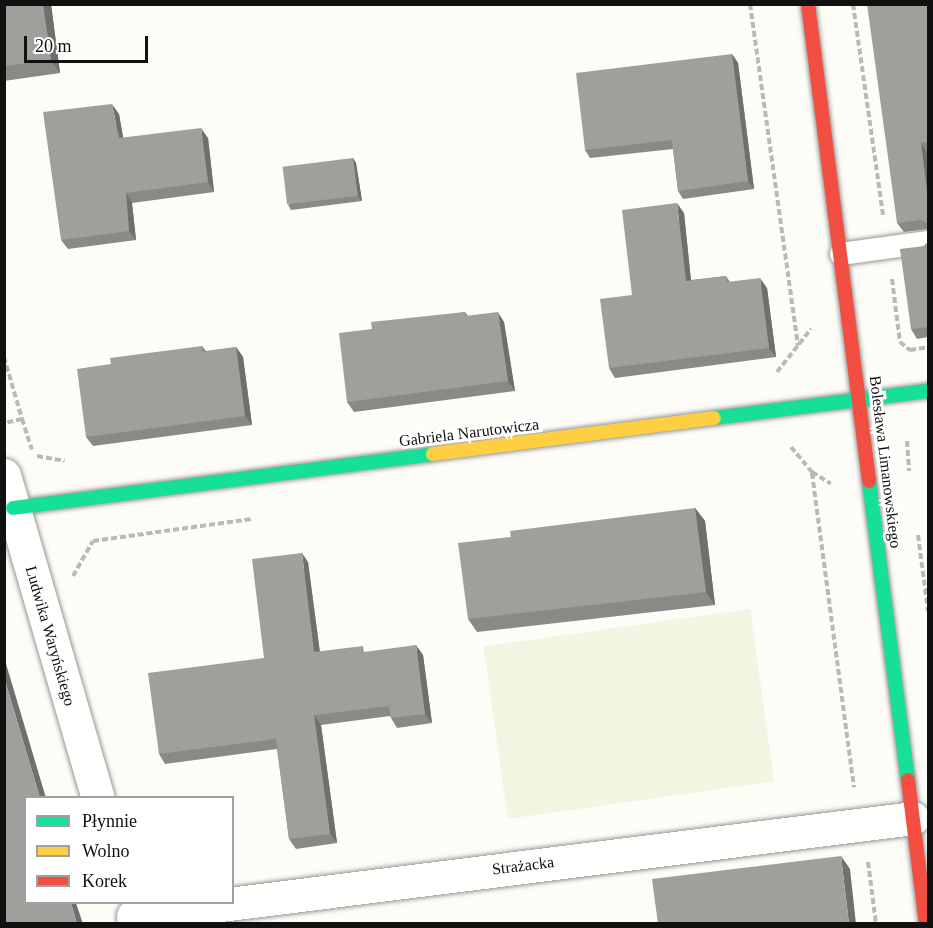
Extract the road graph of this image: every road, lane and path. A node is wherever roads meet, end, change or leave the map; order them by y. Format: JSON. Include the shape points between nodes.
{"nodes":[{"id":1,"x":750,"y":4,"type":"edge"},
{"id":2,"x":808,"y":4,"type":"edge"},
{"id":3,"x":853,"y":4,"type":"edge"},
{"id":4,"x":928,"y":242,"type":"edge"},
{"id":5,"x":887,"y":248,"type":"junction"},
{"id":6,"x":841,"y":254,"type":"junction"},
{"id":7,"x":798,"y":346,"type":"dead end"},
{"id":8,"x":928,"y":347,"type":"edge"},
{"id":9,"x":4,"y":357,"type":"edge"},
{"id":10,"x":928,"y":391,"type":"edge"},
{"id":11,"x":861,"y":400,"type":"junction"},
{"id":12,"x":4,"y":423,"type":"edge"},
{"id":13,"x":908,"y":441,"type":"dead end"},
{"id":14,"x":786,"y":442,"type":"dead end"},
{"id":15,"x":812,"y":472,"type":"junction"},
{"id":16,"x":4,"y":475,"type":"edge"},
{"id":17,"x":871,"y":485,"type":"junction"},
{"id":18,"x":13,"y":508,"type":"junction"},
{"id":19,"x":258,"y":518,"type":"dead end"},
{"id":20,"x":916,"y":524,"type":"dead end"},
{"id":21,"x":39,"y":598,"type":"junction"},
{"id":22,"x":928,"y":611,"type":"edge"},
{"id":23,"x":854,"y":791,"type":"dead end"},
{"id":24,"x":97,"y":796,"type":"edge"},
{"id":25,"x":913,"y":818,"type":"junction"},
{"id":26,"x":867,"y":852,"type":"dead end"},
{"id":27,"x":234,"y":902,"type":"edge"},
{"id":28,"x":214,"y":904,"type":"edge"},
{"id":29,"x":133,"y":914,"type":"edge"},
{"id":30,"x":876,"y":924,"type":"edge"},
{"id":31,"x":926,"y":924,"type":"edge"}],
"edges":[{"from":1,"to":7,"type":"path"},
{"from":2,"to":6,"type":"street","name":"Bolesława Limanowskiego"},
{"from":3,"to":5,"type":"path"},
{"from":4,"to":5,"type":"lane"},
{"from":5,"to":6,"type":"lane"},
{"from":5,"to":8,"type":"path","via":[[900,342],[910,350]]},
{"from":6,"to":11,"type":"street","name":"Bolesława Limanowskiego"},
{"from":9,"to":12,"type":"path","via":[[22,419]]},
{"from":10,"to":11,"type":"street","name":"Gabriela Narutowicza"},
{"from":11,"to":17,"type":"street","name":"Bolesława Limanowskiego"},
{"from":11,"to":18,"type":"street","name":"Gabriela Narutowicza"},
{"from":13,"to":17,"type":"path","via":[[910,480]]},
{"from":14,"to":15,"type":"path"},
{"from":15,"to":17,"type":"path","via":[[840,490]]},
{"from":15,"to":23,"type":"path"},
{"from":16,"to":18,"type":"street","name":"Ludwika Waryńskiego"},
{"from":17,"to":25,"type":"street","name":"Bolesława Limanowskiego"},
{"from":18,"to":21,"type":"street","name":"Ludwika Waryńskiego"},
{"from":19,"to":21,"type":"path","via":[[93,541],[64,591]]},
{"from":20,"to":22,"type":"path"},
{"from":21,"to":24,"type":"street","name":"Ludwika Waryńskiego"},
{"from":25,"to":27,"type":"street","name":"Strażacka"},
{"from":25,"to":31,"type":"street","name":"Bolesława Limanowskiego"},
{"from":26,"to":30,"type":"path"},
{"from":28,"to":29,"type":"street","name":"Strażacka"}]}
